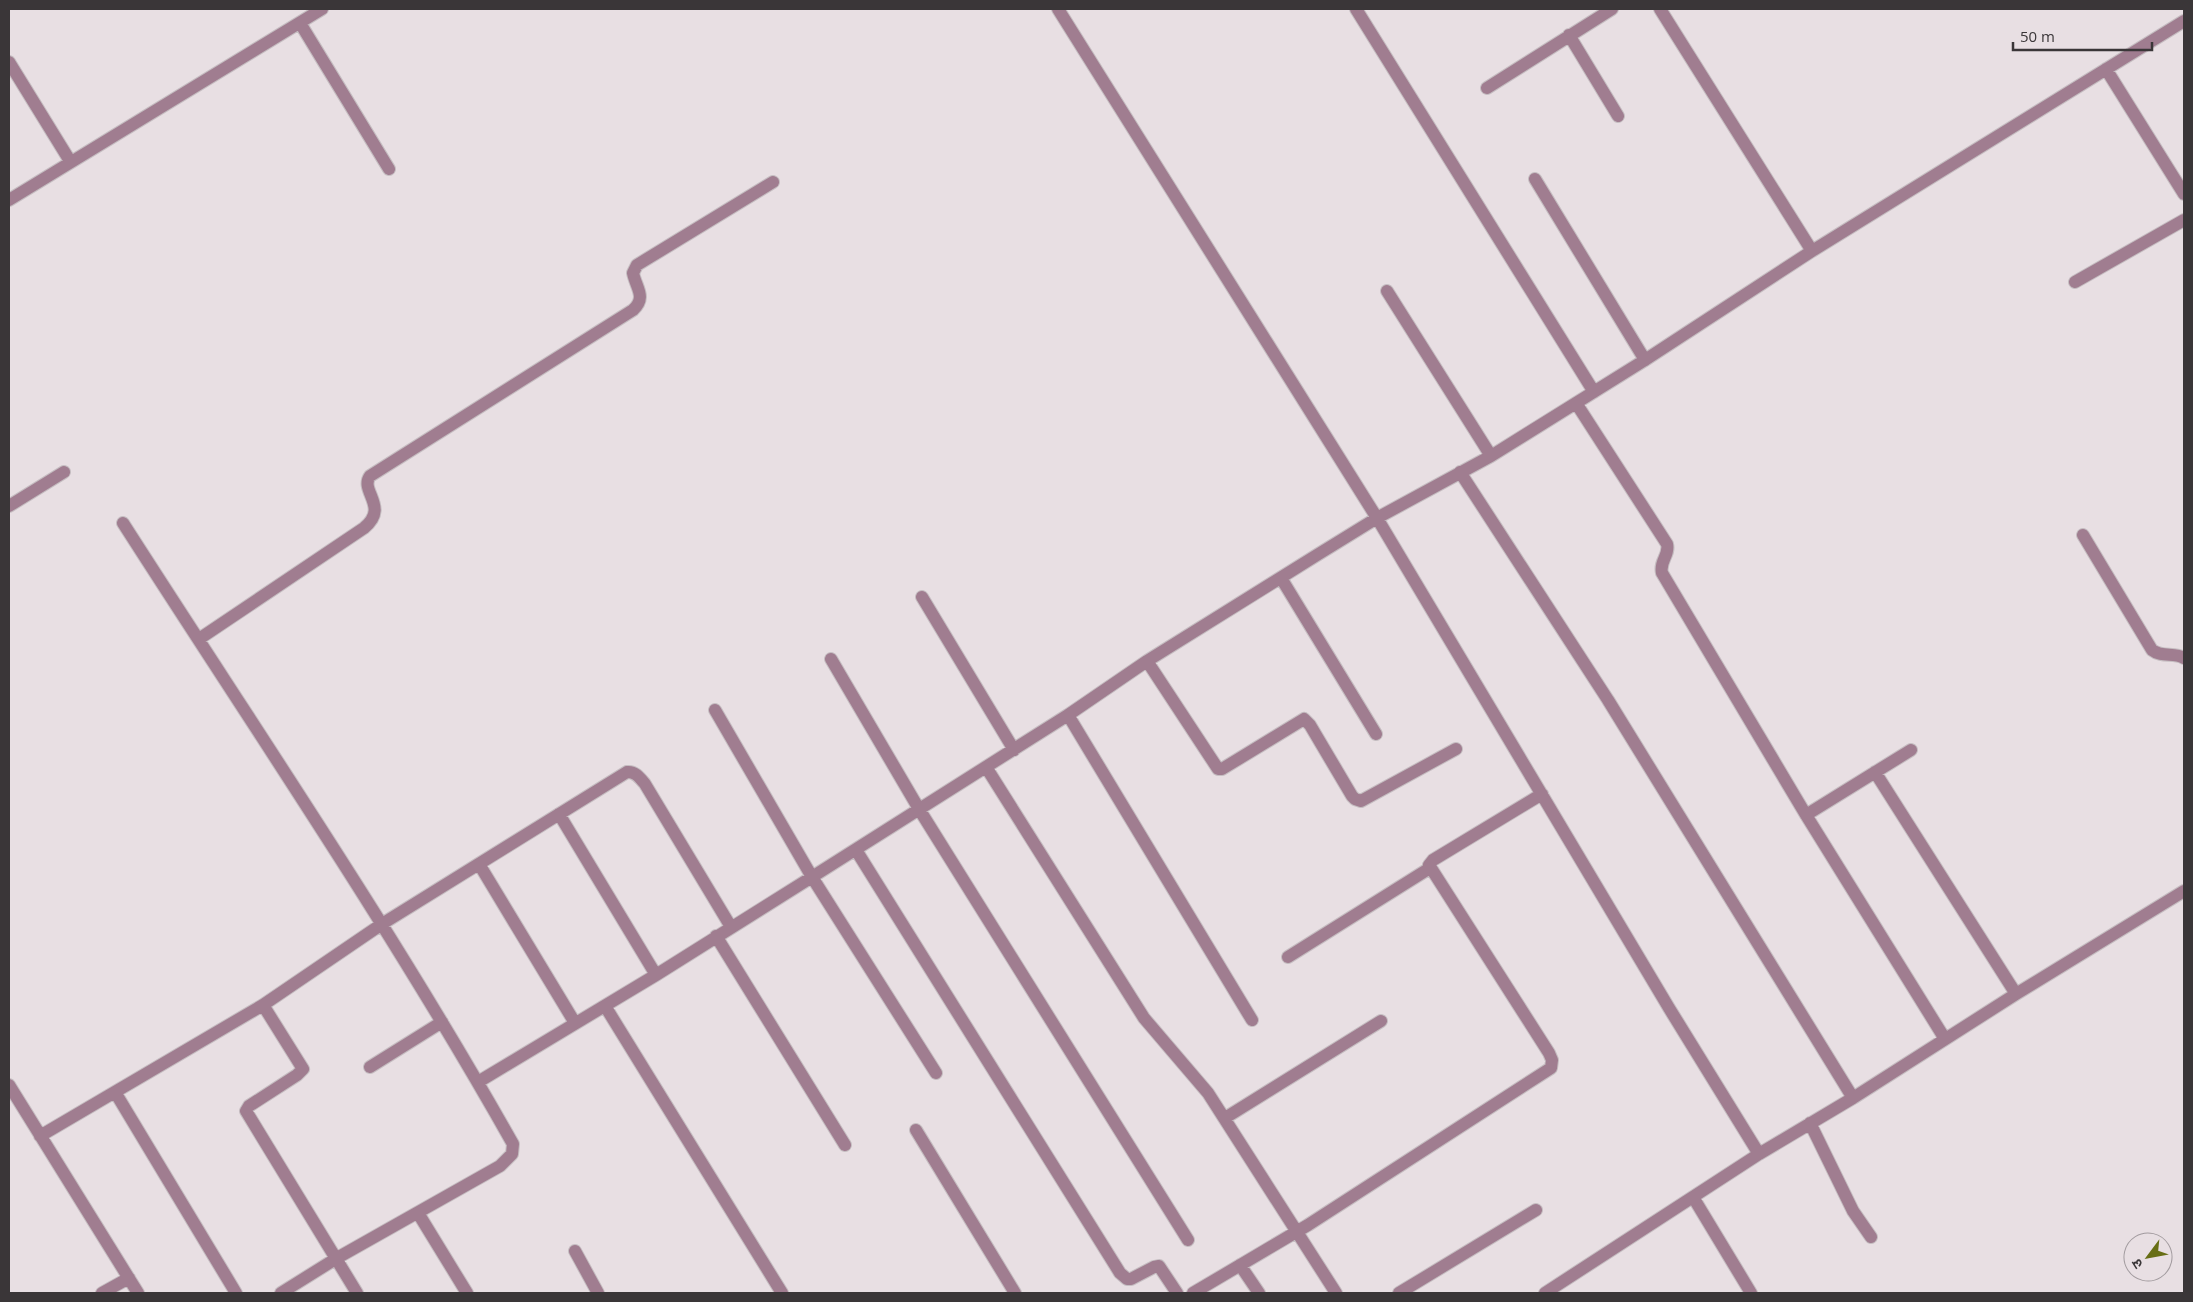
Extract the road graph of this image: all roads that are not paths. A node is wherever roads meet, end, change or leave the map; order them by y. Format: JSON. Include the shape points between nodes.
{"nodes":[{"id":1,"x":322,"y":9,"type":"edge"},
{"id":2,"x":1058,"y":9,"type":"edge"},
{"id":3,"x":1356,"y":9,"type":"edge"},
{"id":4,"x":1612,"y":9,"type":"edge"},
{"id":5,"x":1660,"y":9,"type":"edge"},
{"id":6,"x":2184,"y":21,"type":"edge"},
{"id":7,"x":300,"y":23,"type":"junction"},
{"id":8,"x":1569,"y":35,"type":"junction"},
{"id":9,"x":9,"y":62,"type":"edge"},
{"id":10,"x":2106,"y":69,"type":"junction"},
{"id":11,"x":1487,"y":88,"type":"dead end"},
{"id":12,"x":1618,"y":116,"type":"dead end"},
{"id":13,"x":70,"y":161,"type":"junction"},
{"id":14,"x":389,"y":168,"type":"dead end"},
{"id":15,"x":1535,"y":179,"type":"dead end"},
{"id":16,"x":773,"y":182,"type":"dead end"},
{"id":17,"x":2184,"y":194,"type":"edge"},
{"id":18,"x":9,"y":200,"type":"edge"},
{"id":19,"x":2184,"y":220,"type":"edge"},
{"id":20,"x":1812,"y":251,"type":"junction"},
{"id":21,"x":2075,"y":282,"type":"dead end"},
{"id":22,"x":1387,"y":291,"type":"dead end"},
{"id":23,"x":1645,"y":360,"type":"junction"},
{"id":24,"x":1594,"y":392,"type":"junction"},
{"id":25,"x":1576,"y":403,"type":"junction"},
{"id":26,"x":1491,"y":456,"type":"junction"},
{"id":27,"x":64,"y":472,"type":"dead end"},
{"id":28,"x":1460,"y":472,"type":"junction"},
{"id":29,"x":9,"y":506,"type":"edge"},
{"id":30,"x":1377,"y":518,"type":"junction"},
{"id":31,"x":123,"y":523,"type":"dead end"},
{"id":32,"x":2083,"y":536,"type":"dead end"},
{"id":33,"x":1281,"y":578,"type":"junction"},
{"id":34,"x":922,"y":597,"type":"dead end"},
{"id":35,"x":199,"y":639,"type":"junction"},
{"id":36,"x":2184,"y":658,"type":"edge"},
{"id":37,"x":831,"y":659,"type":"dead end"},
{"id":38,"x":1147,"y":661,"type":"junction"},
{"id":39,"x":716,"y":710,"type":"dead end"},
{"id":40,"x":1068,"y":715,"type":"junction"},
{"id":41,"x":1376,"y":734,"type":"dead end"},
{"id":42,"x":1456,"y":749,"type":"dead end"},
{"id":43,"x":1014,"y":750,"type":"junction"},
{"id":44,"x":1911,"y":750,"type":"dead end"},
{"id":45,"x":986,"y":767,"type":"junction"},
{"id":46,"x":1875,"y":772,"type":"junction"},
{"id":47,"x":1542,"y":794,"type":"junction"},
{"id":48,"x":919,"y":809,"type":"junction"},
{"id":49,"x":559,"y":814,"type":"junction"},
{"id":50,"x":1806,"y":815,"type":"junction"},
{"id":51,"x":856,"y":850,"type":"junction"},
{"id":52,"x":479,"y":864,"type":"junction"},
{"id":53,"x":1430,"y":868,"type":"junction"},
{"id":54,"x":812,"y":877,"type":"junction"},
{"id":55,"x":2184,"y":891,"type":"edge"},
{"id":56,"x":382,"y":924,"type":"junction"},
{"id":57,"x":730,"y":927,"type":"junction"},
{"id":58,"x":716,"y":936,"type":"junction"},
{"id":59,"x":1288,"y":957,"type":"dead end"},
{"id":60,"x":656,"y":975,"type":"junction"},
{"id":61,"x":2016,"y":994,"type":"junction"},
{"id":62,"x":263,"y":1005,"type":"junction"},
{"id":63,"x":605,"y":1006,"type":"junction"},
{"id":64,"x":1252,"y":1020,"type":"dead end"},
{"id":65,"x":1381,"y":1021,"type":"dead end"},
{"id":66,"x":442,"y":1022,"type":"junction"},
{"id":67,"x":575,"y":1023,"type":"junction"},
{"id":68,"x":1945,"y":1039,"type":"junction"},
{"id":69,"x":370,"y":1067,"type":"dead end"},
{"id":70,"x":936,"y":1073,"type":"dead end"},
{"id":71,"x":478,"y":1082,"type":"junction"},
{"id":72,"x":9,"y":1086,"type":"edge"},
{"id":73,"x":114,"y":1092,"type":"junction"},
{"id":74,"x":1853,"y":1098,"type":"junction"},
{"id":75,"x":1226,"y":1118,"type":"junction"},
{"id":76,"x":1810,"y":1123,"type":"junction"},
{"id":77,"x":916,"y":1130,"type":"dead end"},
{"id":78,"x":40,"y":1136,"type":"junction"},
{"id":79,"x":845,"y":1144,"type":"dead end"},
{"id":80,"x":1759,"y":1154,"type":"junction"},
{"id":81,"x":1693,"y":1197,"type":"junction"},
{"id":82,"x":1536,"y":1210,"type":"dead end"},
{"id":83,"x":418,"y":1213,"type":"junction"},
{"id":84,"x":1298,"y":1230,"type":"junction"},
{"id":85,"x":1871,"y":1237,"type":"dead end"},
{"id":86,"x":1188,"y":1240,"type":"dead end"},
{"id":87,"x":575,"y":1251,"type":"dead end"},
{"id":88,"x":337,"y":1258,"type":"junction"},
{"id":89,"x":1240,"y":1265,"type":"junction"},
{"id":90,"x":129,"y":1278,"type":"junction"},
{"id":91,"x":102,"y":1293,"type":"edge"},
{"id":92,"x":138,"y":1293,"type":"edge"},
{"id":93,"x":236,"y":1293,"type":"edge"},
{"id":94,"x":281,"y":1293,"type":"edge"},
{"id":95,"x":357,"y":1293,"type":"edge"},
{"id":96,"x":467,"y":1293,"type":"edge"},
{"id":97,"x":598,"y":1293,"type":"edge"},
{"id":98,"x":782,"y":1293,"type":"edge"},
{"id":99,"x":1015,"y":1293,"type":"edge"},
{"id":100,"x":1177,"y":1293,"type":"edge"},
{"id":101,"x":1193,"y":1293,"type":"edge"},
{"id":102,"x":1259,"y":1293,"type":"edge"},
{"id":103,"x":1336,"y":1293,"type":"edge"},
{"id":104,"x":1400,"y":1293,"type":"edge"},
{"id":105,"x":1545,"y":1293,"type":"edge"},
{"id":106,"x":1751,"y":1293,"type":"edge"}],
"edges":[{"from":1,"to":7,"type":"street"},
{"from":2,"to":30,"type":"street"},
{"from":3,"to":24,"type":"street"},
{"from":4,"to":8,"type":"street"},
{"from":5,"to":20,"type":"street"},
{"from":6,"to":10,"type":"street"},
{"from":7,"to":13,"type":"street"},
{"from":7,"to":14,"type":"street"},
{"from":8,"to":11,"type":"street"},
{"from":8,"to":12,"type":"street"},
{"from":9,"to":13,"type":"street"},
{"from":10,"to":17,"type":"street"},
{"from":10,"to":20,"type":"street"},
{"from":13,"to":18,"type":"street"},
{"from":15,"to":23,"type":"street"},
{"from":16,"to":35,"type":"street","via":[[637,265],[633,272],[642,298],[633,310],[369,477],[374,519]]},
{"from":19,"to":21,"type":"street"},
{"from":20,"to":23,"type":"street"},
{"from":22,"to":26,"type":"street"},
{"from":23,"to":24,"type":"street"},
{"from":24,"to":25,"type":"street"},
{"from":25,"to":26,"type":"street"},
{"from":25,"to":50,"type":"street","via":[[1667,544],[1668,553],[1661,566],[1662,572]]},
{"from":26,"to":28,"type":"street"},
{"from":27,"to":29,"type":"street"},
{"from":28,"to":30,"type":"street"},
{"from":28,"to":74,"type":"street","via":[[1608,700]]},
{"from":30,"to":33,"type":"street"},
{"from":30,"to":47,"type":"street"},
{"from":31,"to":35,"type":"street"},
{"from":32,"to":36,"type":"street","via":[[2152,650],[2158,655]]},
{"from":33,"to":38,"type":"street"},
{"from":33,"to":41,"type":"street"},
{"from":34,"to":43,"type":"street"},
{"from":35,"to":56,"type":"street"},
{"from":37,"to":48,"type":"street"},
{"from":38,"to":40,"type":"street"},
{"from":38,"to":42,"type":"street","via":[[1220,769],[1304,719],[1352,796],[1361,801]]},
{"from":39,"to":54,"type":"street"},
{"from":40,"to":43,"type":"street"},
{"from":40,"to":64,"type":"street"},
{"from":43,"to":45,"type":"street"},
{"from":44,"to":46,"type":"street"},
{"from":45,"to":48,"type":"street"},
{"from":45,"to":75,"type":"street","via":[[1144,1018]]},
{"from":46,"to":50,"type":"street"},
{"from":46,"to":61,"type":"street"},
{"from":47,"to":53,"type":"street","via":[[1433,860]]},
{"from":47,"to":80,"type":"street"},
{"from":48,"to":51,"type":"street"},
{"from":48,"to":86,"type":"street"},
{"from":49,"to":52,"type":"street"},
{"from":49,"to":57,"type":"street","via":[[624,774],[636,774]]},
{"from":49,"to":60,"type":"street"},
{"from":50,"to":68,"type":"street"},
{"from":51,"to":54,"type":"street"},
{"from":51,"to":100,"type":"street","via":[[1120,1273],[1131,1279],[1159,1266]]},
{"from":52,"to":56,"type":"street"},
{"from":52,"to":67,"type":"street"},
{"from":53,"to":59,"type":"street"},
{"from":53,"to":84,"type":"street","via":[[1549,1053],[1553,1066]]},
{"from":54,"to":57,"type":"street"},
{"from":54,"to":70,"type":"street"},
{"from":55,"to":61,"type":"street"},
{"from":56,"to":62,"type":"street"},
{"from":56,"to":66,"type":"street"},
{"from":57,"to":58,"type":"street"},
{"from":58,"to":60,"type":"street"},
{"from":58,"to":79,"type":"street"},
{"from":60,"to":63,"type":"street"},
{"from":61,"to":68,"type":"street"},
{"from":62,"to":73,"type":"street"},
{"from":62,"to":88,"type":"street","via":[[303,1069],[246,1110]]},
{"from":63,"to":67,"type":"street"},
{"from":63,"to":98,"type":"street"},
{"from":65,"to":75,"type":"street"},
{"from":66,"to":69,"type":"street"},
{"from":66,"to":71,"type":"street"},
{"from":67,"to":71,"type":"street"},
{"from":68,"to":74,"type":"street"},
{"from":71,"to":83,"type":"street","via":[[513,1144],[512,1154],[500,1166]]},
{"from":72,"to":78,"type":"street"},
{"from":73,"to":78,"type":"street"},
{"from":73,"to":93,"type":"street"},
{"from":74,"to":76,"type":"street"},
{"from":75,"to":84,"type":"street"},
{"from":76,"to":80,"type":"street"},
{"from":76,"to":85,"type":"street","via":[[1853,1211]]},
{"from":77,"to":99,"type":"street"},
{"from":78,"to":90,"type":"street"},
{"from":80,"to":81,"type":"street"},
{"from":81,"to":105,"type":"street"},
{"from":81,"to":106,"type":"street"},
{"from":82,"to":104,"type":"street"},
{"from":83,"to":88,"type":"street"},
{"from":83,"to":96,"type":"street"},
{"from":84,"to":89,"type":"street"},
{"from":84,"to":103,"type":"street"},
{"from":87,"to":97,"type":"street"},
{"from":88,"to":94,"type":"street"},
{"from":88,"to":95,"type":"street"},
{"from":89,"to":101,"type":"street"},
{"from":89,"to":102,"type":"street"},
{"from":90,"to":91,"type":"street"},
{"from":90,"to":92,"type":"street"}]}
